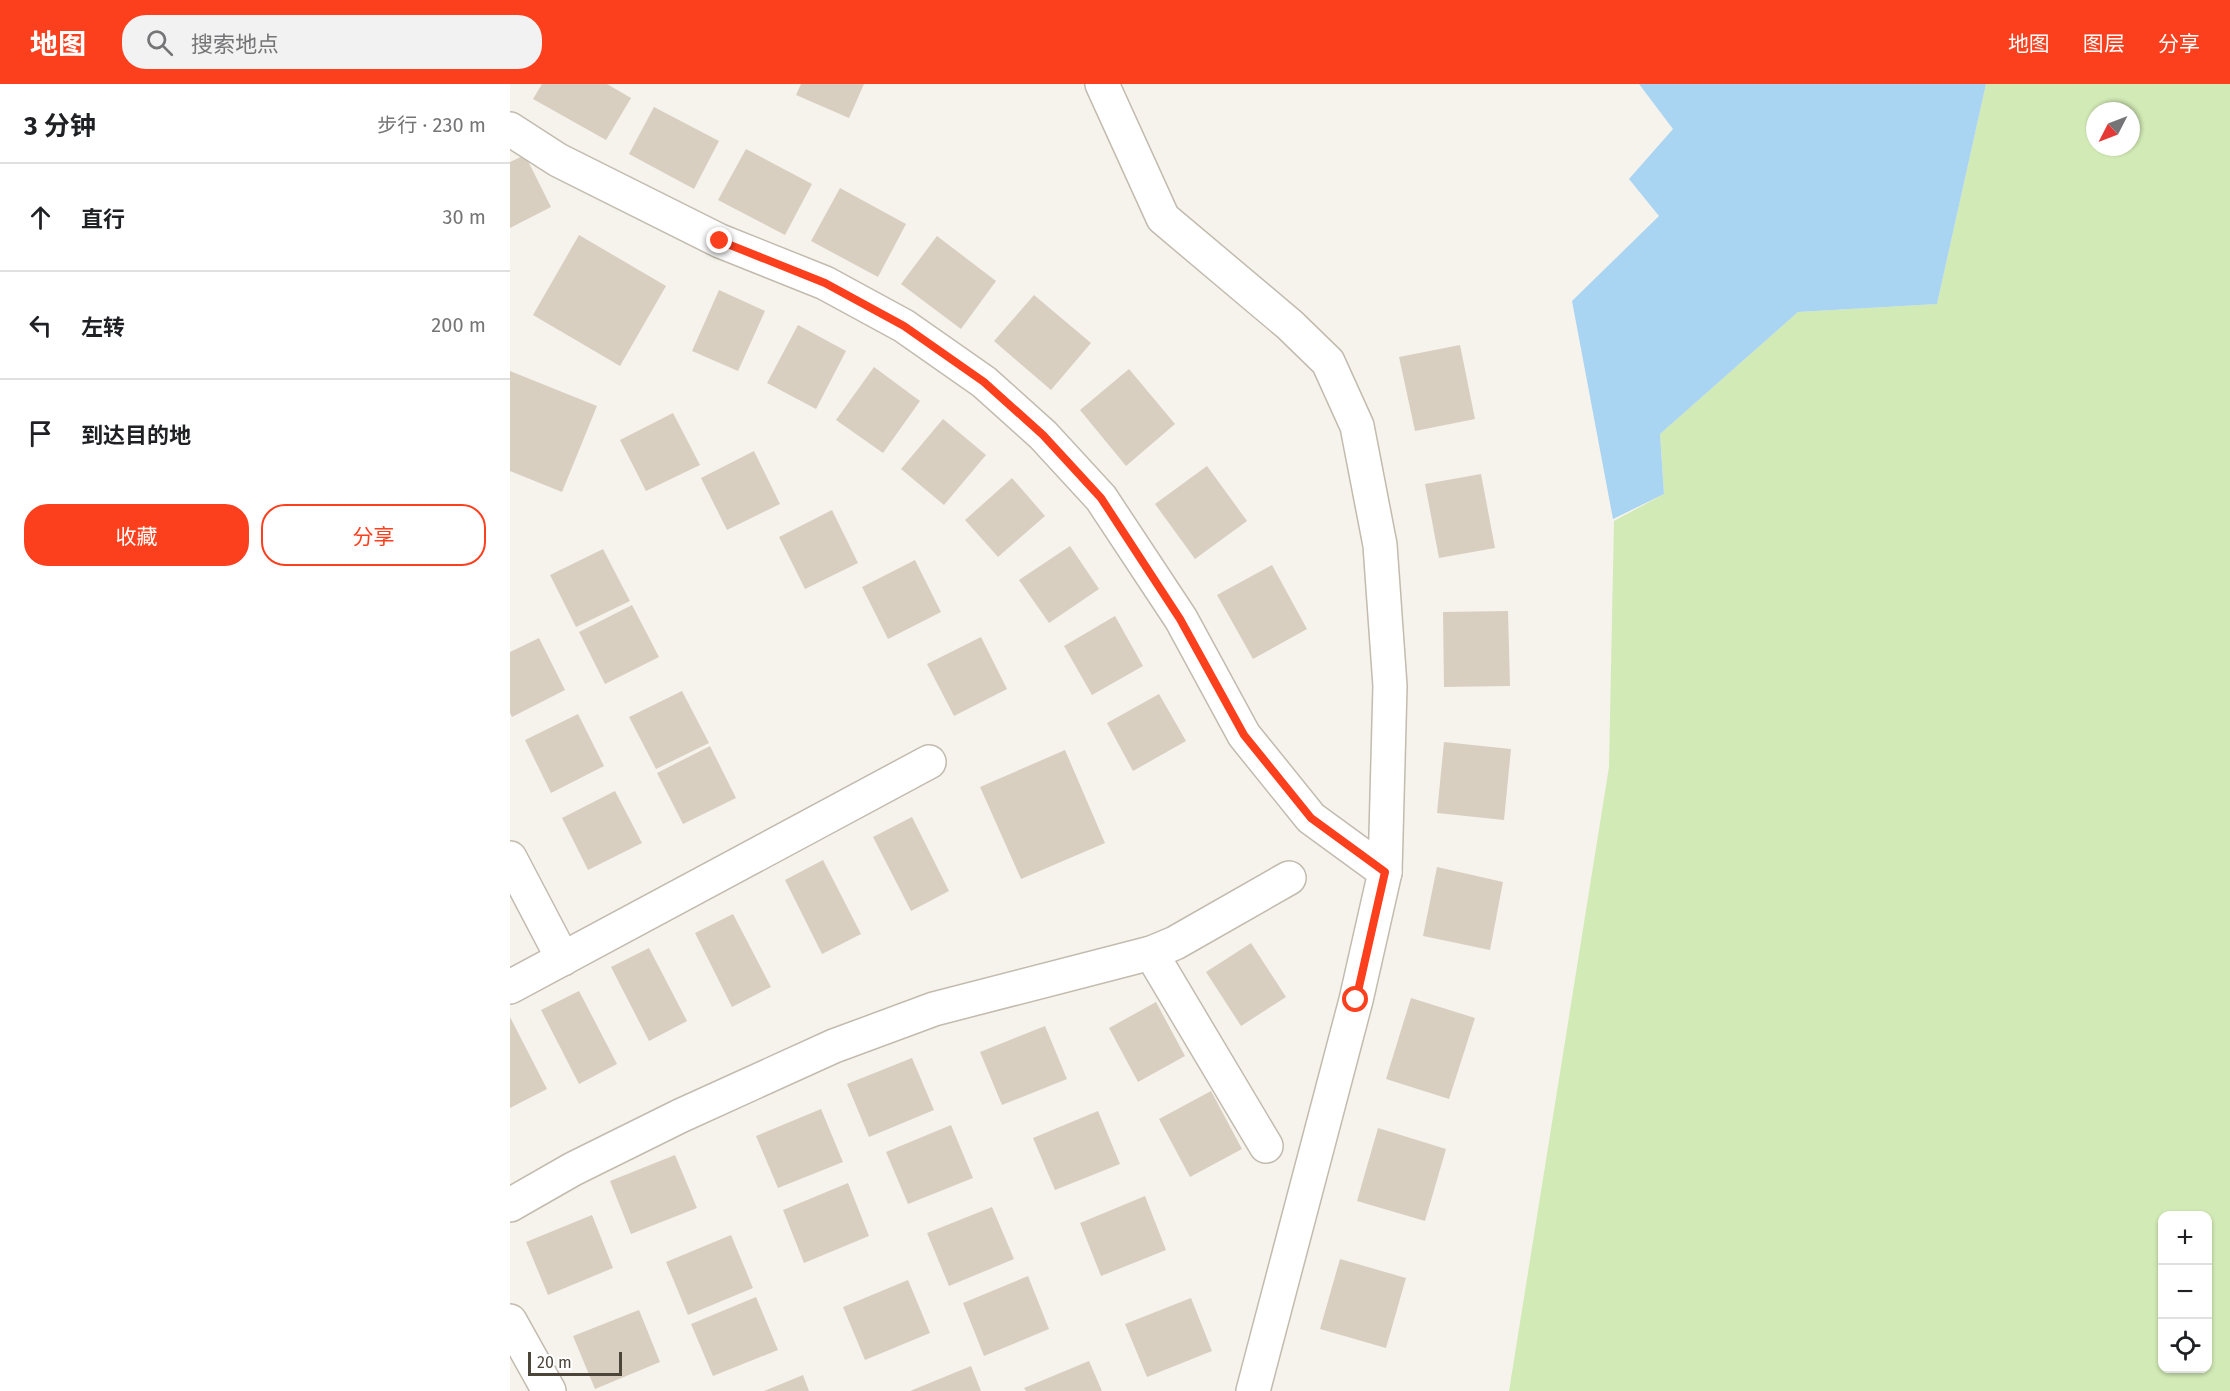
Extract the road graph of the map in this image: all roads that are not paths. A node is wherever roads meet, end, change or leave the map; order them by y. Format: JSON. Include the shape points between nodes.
{"nodes":[{"id":1,"x":1102,"y":84,"type":"edge"},
{"id":2,"x":510,"y":129,"type":"edge"},
{"id":3,"x":929,"y":762,"type":"dead end"},
{"id":4,"x":510,"y":858,"type":"edge"},
{"id":5,"x":1385,"y":872,"type":"junction"},
{"id":6,"x":1289,"y":878,"type":"dead end"},
{"id":7,"x":1151,"y":953,"type":"junction"},
{"id":8,"x":563,"y":959,"type":"junction"},
{"id":9,"x":510,"y":987,"type":"edge"},
{"id":10,"x":1266,"y":1146,"type":"dead end"},
{"id":11,"x":510,"y":1205,"type":"edge"},
{"id":12,"x":510,"y":1321,"type":"edge"},
{"id":13,"x":549,"y":1391,"type":"edge"},
{"id":14,"x":1253,"y":1391,"type":"edge"}],
"edges":[{"from":1,"to":5,"type":"street","via":[[1163,218],[1328,362],[1357,426],[1380,545],[1390,686]]},
{"from":2,"to":5,"type":"street","via":[[558,160],[720,241],[825,283],[904,326],[984,382],[1043,435],[1101,498],[1180,619],[1244,735],[1311,818]]},
{"from":3,"to":8,"type":"street"},
{"from":4,"to":8,"type":"street"},
{"from":5,"to":14,"type":"street","via":[[1356,1000]]},
{"from":6,"to":7,"type":"street"},
{"from":7,"to":10,"type":"street"},
{"from":7,"to":11,"type":"street","via":[[934,1009],[834,1046],[594,1158]]},
{"from":8,"to":9,"type":"street"},
{"from":12,"to":13,"type":"street"}]}
